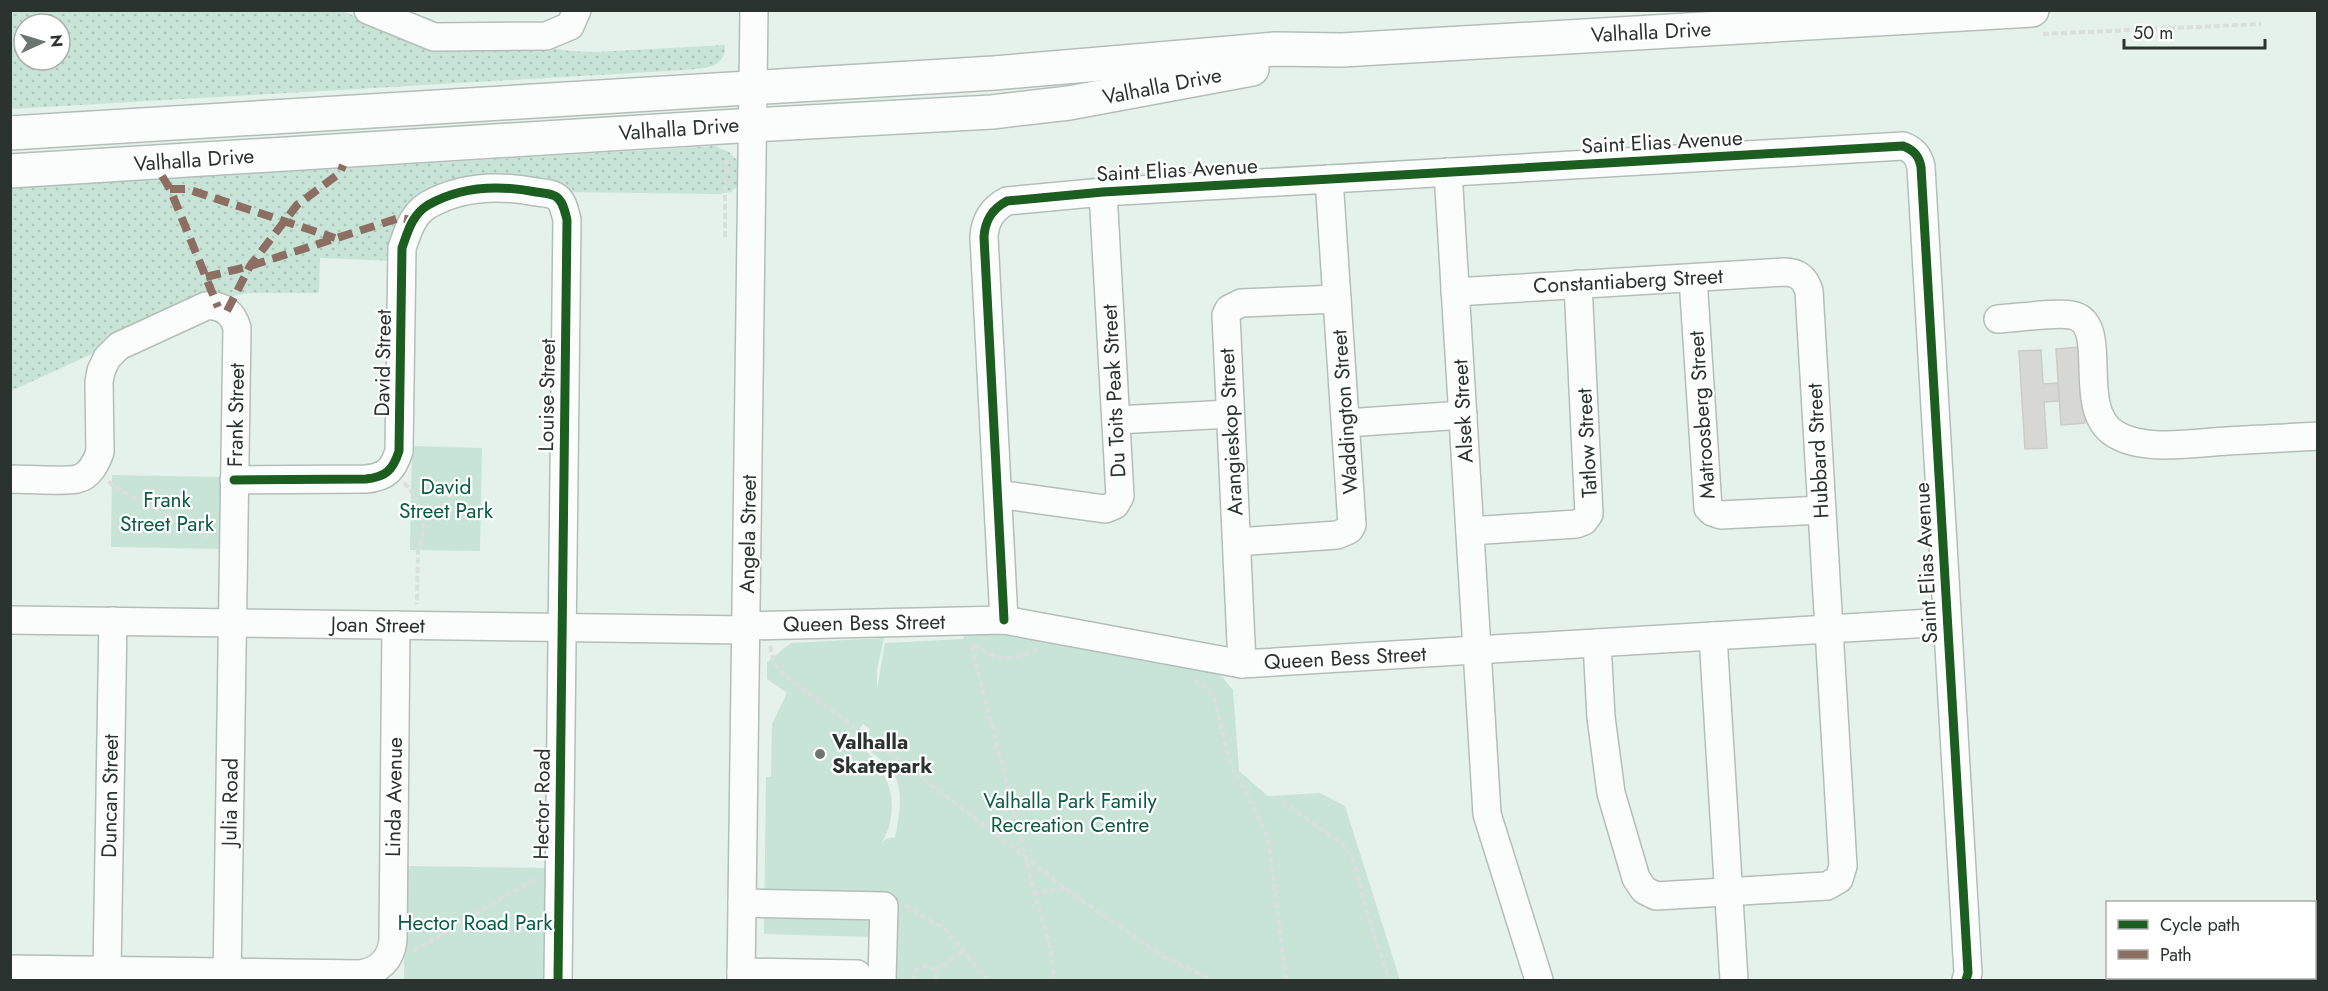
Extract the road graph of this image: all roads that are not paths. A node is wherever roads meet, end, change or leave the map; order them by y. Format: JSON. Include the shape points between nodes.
{"nodes":[{"id":1,"x":368,"y":10,"type":"edge"},
{"id":2,"x":754,"y":10,"type":"edge"},
{"id":3,"x":2032,"y":10,"type":"edge"},
{"id":4,"x":574,"y":18,"type":"edge"},
{"id":5,"x":1342,"y":50,"type":"junction"},
{"id":6,"x":754,"y":88,"type":"junction"},
{"id":7,"x":754,"y":125,"type":"junction"},
{"id":8,"x":10,"y":133,"type":"edge"},
{"id":9,"x":10,"y":171,"type":"edge"},
{"id":10,"x":1448,"y":172,"type":"junction"},
{"id":11,"x":1329,"y":179,"type":"junction"},
{"id":12,"x":526,"y":190,"type":"joint"},
{"id":13,"x":1103,"y":192,"type":"junction"},
{"id":14,"x":1800,"y":276,"type":"joint"},
{"id":15,"x":1693,"y":278,"type":"junction"},
{"id":16,"x":1578,"y":284,"type":"junction"},
{"id":17,"x":1455,"y":292,"type":"junction"},
{"id":18,"x":1337,"y":299,"type":"junction"},
{"id":19,"x":1998,"y":319,"type":"dead end"},
{"id":20,"x":1230,"y":414,"type":"junction"},
{"id":21,"x":1463,"y":415,"type":"junction"},
{"id":22,"x":1116,"y":420,"type":"junction"},
{"id":23,"x":1346,"y":423,"type":"junction"},
{"id":24,"x":2318,"y":436,"type":"edge"},
{"id":25,"x":10,"y":478,"type":"edge"},
{"id":26,"x":234,"y":480,"type":"junction"},
{"id":27,"x":998,"y":494,"type":"junction"},
{"id":28,"x":1821,"y":510,"type":"junction"},
{"id":29,"x":1470,"y":531,"type":"junction"},
{"id":30,"x":1237,"y":542,"type":"junction"},
{"id":31,"x":10,"y":620,"type":"edge"},
{"id":32,"x":1004,"y":620,"type":"junction"},
{"id":33,"x":113,"y":621,"type":"junction"},
{"id":34,"x":1947,"y":622,"type":"junction"},
{"id":35,"x":232,"y":623,"type":"junction"},
{"id":36,"x":406,"y":625,"type":"junction"},
{"id":37,"x":562,"y":628,"type":"junction"},
{"id":38,"x":1828,"y":629,"type":"junction"},
{"id":39,"x":754,"y":633,"type":"junction"},
{"id":40,"x":1713,"y":636,"type":"junction"},
{"id":41,"x":1597,"y":643,"type":"junction"},
{"id":42,"x":1477,"y":650,"type":"junction"},
{"id":43,"x":1242,"y":664,"type":"junction"},
{"id":44,"x":1729,"y":892,"type":"junction"},
{"id":45,"x":742,"y":903,"type":"junction"},
{"id":46,"x":10,"y":969,"type":"edge"},
{"id":47,"x":107,"y":970,"type":"junction"},
{"id":48,"x":227,"y":976,"type":"edge"},
{"id":49,"x":741,"y":976,"type":"edge"},
{"id":50,"x":870,"y":977,"type":"edge"},
{"id":51,"x":558,"y":981,"type":"edge"},
{"id":52,"x":1539,"y":981,"type":"edge"},
{"id":53,"x":1734,"y":981,"type":"edge"},
{"id":54,"x":1966,"y":981,"type":"edge"}],
"edges":[{"from":1,"to":4,"type":"street","via":[[434,37],[546,36]]},
{"from":2,"to":6,"type":"street","name":"Angela Street"},
{"from":3,"to":5,"type":"main road","name":"Valhalla Drive"},
{"from":5,"to":6,"type":"main road","name":"Valhalla Drive","via":[[1275,49]]},
{"from":5,"to":7,"type":"main road","name":"Valhalla Drive","via":[[1069,104]]},
{"from":6,"to":7,"type":"street","name":"Angela Street"},
{"from":6,"to":8,"type":"main road","name":"Valhalla Drive"},
{"from":7,"to":9,"type":"main road","name":"Valhalla Drive"},
{"from":7,"to":39,"type":"street","name":"Angela Street"},
{"from":10,"to":11,"type":"street","name":"Saint Elias Avenue"},
{"from":10,"to":17,"type":"street","name":"Alsek Street"},
{"from":10,"to":34,"type":"street","name":"Saint Elias Avenue","via":[[1903,146],[1916,153],[1921,167]]},
{"from":11,"to":13,"type":"street","name":"Saint Elias Avenue"},
{"from":11,"to":18,"type":"street","name":"Waddington Street"},
{"from":12,"to":26,"type":"street","name":"David Street","via":[[483,188],[457,194],[428,206],[412,220],[402,248],[399,451],[391,470],[381,477],[366,479]]},
{"from":12,"to":37,"type":"street","name":"Louise Street","via":[[555,196],[567,220]]},
{"from":13,"to":22,"type":"street","name":"Du Toits Peak Street"},
{"from":13,"to":27,"type":"street","name":"Saint Elias Avenue","via":[[1016,199],[1000,205],[988,219],[984,237]]},
{"from":14,"to":15,"type":"street","name":"Constantiaberg Street","via":[[1790,272]]},
{"from":14,"to":28,"type":"street","name":"Hubbard Street","via":[[1809,291]]},
{"from":15,"to":16,"type":"street","name":"Constantiaberg Street"},
{"from":15,"to":28,"type":"street","name":"Matroosberg Street","via":[[1708,508],[1721,515]]},
{"from":16,"to":17,"type":"street","name":"Constantiaberg Street"},
{"from":16,"to":29,"type":"street","name":"Tatlow Street","via":[[1589,514],[1576,524]]},
{"from":17,"to":21,"type":"street","name":"Alsek Street"},
{"from":18,"to":20,"type":"street","name":"Arangieskop Street","via":[[1241,303],[1229,309],[1225,321]]},
{"from":18,"to":23,"type":"street","name":"Waddington Street"},
{"from":19,"to":24,"type":"street","via":[[2071,315],[2083,321],[2091,333],[2095,406],[2104,425],[2121,438],[2161,445]]},
{"from":20,"to":22,"type":"street"},
{"from":20,"to":30,"type":"street","name":"Arangieskop Street"},
{"from":21,"to":23,"type":"street"},
{"from":21,"to":29,"type":"street","name":"Alsek Street"},
{"from":22,"to":27,"type":"street","name":"Du Toits Peak Street","via":[[1120,496],[1110,508]]},
{"from":23,"to":30,"type":"street","name":"Waddington Street","via":[[1352,518],[1349,530],[1337,535]]},
{"from":25,"to":26,"type":"street","name":"Frank Street","via":[[77,479],[87,473],[100,452],[99,382],[107,358],[119,346],[212,305],[232,315],[237,328]]},
{"from":26,"to":35,"type":"street","name":"Frank Street"},
{"from":27,"to":32,"type":"street","name":"Saint Elias Avenue"},
{"from":28,"to":38,"type":"street","name":"Hubbard Street"},
{"from":29,"to":42,"type":"street","name":"Alsek Street"},
{"from":30,"to":43,"type":"street","name":"Arangieskop Street"},
{"from":31,"to":33,"type":"street","name":"Joan Street"},
{"from":32,"to":39,"type":"street","name":"Queen Bess Street"},
{"from":32,"to":43,"type":"street","name":"Queen Bess Street"},
{"from":33,"to":35,"type":"street","name":"Joan Street"},
{"from":33,"to":47,"type":"street","name":"Duncan Street"},
{"from":34,"to":38,"type":"street","name":"Queen Bess Street"},
{"from":34,"to":54,"type":"street","name":"Saint Elias Avenue"},
{"from":35,"to":36,"type":"street","name":"Joan Street"},
{"from":35,"to":48,"type":"street","name":"Julia Road"},
{"from":36,"to":37,"type":"street","name":"Joan Street"},
{"from":36,"to":48,"type":"street","name":"Linda Avenue","via":[[387,957],[360,974]]},
{"from":37,"to":39,"type":"street","name":"Joan Street"},
{"from":37,"to":51,"type":"street","name":"Hector Road"},
{"from":38,"to":40,"type":"street","name":"Queen Bess Street"},
{"from":38,"to":44,"type":"street","name":"Hubbard Street","via":[[1842,873],[1827,886]]},
{"from":39,"to":45,"type":"street","name":"Angela Street"},
{"from":40,"to":41,"type":"street","name":"Queen Bess Street"},
{"from":40,"to":44,"type":"street"},
{"from":41,"to":42,"type":"street","name":"Queen Bess Street"},
{"from":41,"to":44,"type":"street","via":[[1611,793],[1639,884],[1656,896]]},
{"from":42,"to":43,"type":"street","name":"Queen Bess Street"},
{"from":42,"to":52,"type":"street","name":"Alsek Street","via":[[1487,814]]},
{"from":44,"to":53,"type":"street"},
{"from":45,"to":49,"type":"street","name":"Angela Street"},
{"from":45,"to":50,"type":"street","via":[[884,906]]},
{"from":46,"to":47,"type":"street"},
{"from":47,"to":48,"type":"street"},
{"from":49,"to":50,"type":"street"}]}
